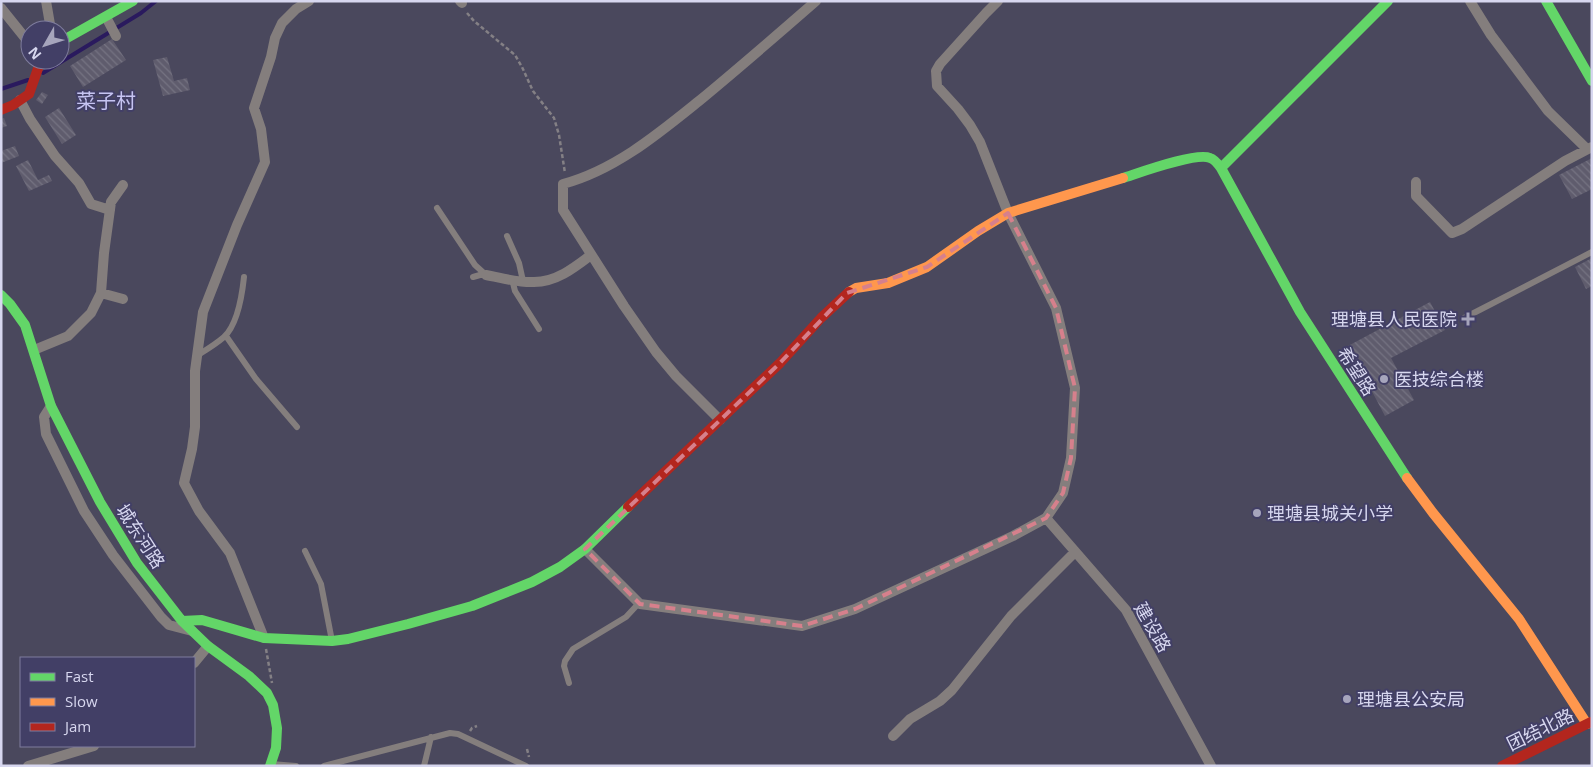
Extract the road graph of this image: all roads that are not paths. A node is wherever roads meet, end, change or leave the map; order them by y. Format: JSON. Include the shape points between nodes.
{"nodes":[{"id":1,"x":46,"y":1,"type":"edge"},
{"id":2,"x":133,"y":1,"type":"edge"},
{"id":3,"x":309,"y":1,"type":"edge"},
{"id":4,"x":816,"y":1,"type":"edge"},
{"id":5,"x":998,"y":1,"type":"edge"},
{"id":6,"x":1388,"y":1,"type":"edge"},
{"id":7,"x":1470,"y":1,"type":"edge"},
{"id":8,"x":1546,"y":1,"type":"edge"},
{"id":9,"x":1,"y":8,"type":"edge"},
{"id":10,"x":49,"y":20,"type":"edge"},
{"id":11,"x":108,"y":22,"type":"junction"},
{"id":12,"x":20,"y":32,"type":"edge"},
{"id":13,"x":116,"y":36,"type":"dead end"},
{"id":14,"x":70,"y":38,"type":"edge"},
{"id":15,"x":37,"y":70,"type":"edge"},
{"id":16,"x":1592,"y":81,"type":"edge"},
{"id":17,"x":20,"y":100,"type":"junction"},
{"id":18,"x":1,"y":110,"type":"edge"},
{"id":19,"x":1590,"y":148,"type":"edge"},
{"id":20,"x":1220,"y":168,"type":"junction"},
{"id":21,"x":1416,"y":182,"type":"dead end"},
{"id":22,"x":123,"y":185,"type":"dead end"},
{"id":23,"x":437,"y":208,"type":"dead end"},
{"id":24,"x":110,"y":210,"type":"junction"},
{"id":25,"x":1008,"y":213,"type":"junction"},
{"id":26,"x":508,"y":236,"type":"dead end"},
{"id":27,"x":1592,"y":252,"type":"edge"},
{"id":28,"x":591,"y":255,"type":"junction"},
{"id":29,"x":486,"y":275,"type":"junction"},
{"id":30,"x":244,"y":277,"type":"dead end"},
{"id":31,"x":473,"y":277,"type":"dead end"},
{"id":32,"x":512,"y":279,"type":"junction"},
{"id":33,"x":522,"y":281,"type":"junction"},
{"id":34,"x":102,"y":293,"type":"junction"},
{"id":35,"x":1,"y":295,"type":"edge"},
{"id":36,"x":123,"y":299,"type":"dead end"},
{"id":37,"x":1464,"y":318,"type":"dead end"},
{"id":38,"x":539,"y":329,"type":"dead end"},
{"id":39,"x":226,"y":336,"type":"junction"},
{"id":40,"x":34,"y":350,"type":"junction"},
{"id":41,"x":198,"y":355,"type":"junction"},
{"id":42,"x":50,"y":406,"type":"junction"},
{"id":43,"x":720,"y":420,"type":"junction"},
{"id":44,"x":297,"y":427,"type":"dead end"},
{"id":45,"x":1046,"y":518,"type":"junction"},
{"id":46,"x":585,"y":549,"type":"junction"},
{"id":47,"x":305,"y":552,"type":"dead end"},
{"id":48,"x":1076,"y":552,"type":"junction"},
{"id":49,"x":639,"y":603,"type":"junction"},
{"id":50,"x":182,"y":621,"type":"junction"},
{"id":51,"x":192,"y":630,"type":"junction"},
{"id":52,"x":264,"y":638,"type":"junction"},
{"id":53,"x":332,"y":641,"type":"junction"},
{"id":54,"x":208,"y":646,"type":"junction"},
{"id":55,"x":195,"y":662,"type":"edge"},
{"id":56,"x":569,"y":683,"type":"dead end"},
{"id":57,"x":1589,"y":723,"type":"edge"},
{"id":58,"x":893,"y":736,"type":"dead end"},
{"id":59,"x":431,"y":737,"type":"junction"},
{"id":60,"x":91,"y":747,"type":"edge"},
{"id":61,"x":271,"y":765,"type":"edge"},
{"id":62,"x":28,"y":766,"type":"edge"},
{"id":63,"x":296,"y":766,"type":"edge"},
{"id":64,"x":324,"y":766,"type":"edge"},
{"id":65,"x":424,"y":766,"type":"edge"},
{"id":66,"x":526,"y":766,"type":"edge"},
{"id":67,"x":1211,"y":766,"type":"edge"},
{"id":68,"x":1502,"y":766,"type":"edge"}],
"edges":[{"from":1,"to":10,"type":"street"},
{"from":2,"to":11,"type":"street"},
{"from":3,"to":41,"type":"street","via":[[282,23],[275,38],[254,108],[261,128],[265,162],[209,295],[200,329]]},
{"from":4,"to":28,"type":"street","via":[[730,76],[638,148],[597,172],[563,184],[563,210]]},
{"from":5,"to":25,"type":"street","via":[[940,64],[936,77],[937,86],[958,109],[980,142]]},
{"from":6,"to":20,"type":"street"},
{"from":7,"to":19,"type":"street","via":[[1548,112]]},
{"from":8,"to":16,"type":"street"},
{"from":9,"to":12,"type":"street"},
{"from":11,"to":13,"type":"street"},
{"from":11,"to":14,"type":"street"},
{"from":15,"to":17,"type":"street","via":[[29,94]]},
{"from":17,"to":18,"type":"street"},
{"from":17,"to":24,"type":"street","via":[[55,156],[80,183],[91,204]]},
{"from":19,"to":21,"type":"street","via":[[1452,233],[1416,196]]},
{"from":20,"to":25,"type":"street","via":[[1212,158],[1203,156]]},
{"from":20,"to":57,"type":"street","name":"希望路","via":[[1300,312],[1405,475],[1519,619]]},
{"from":22,"to":24,"type":"street"},
{"from":23,"to":29,"type":"lane","via":[[475,265]]},
{"from":24,"to":34,"type":"street"},
{"from":25,"to":43,"type":"street","via":[[928,267],[888,283],[856,288],[847,293]]},
{"from":25,"to":45,"type":"street","via":[[1056,308],[1075,388],[1071,458],[1063,493]]},
{"from":26,"to":33,"type":"lane"},
{"from":27,"to":37,"type":"lane"},
{"from":28,"to":33,"type":"street","via":[[564,275],[534,282]]},
{"from":28,"to":43,"type":"street","via":[[656,352]]},
{"from":29,"to":31,"type":"lane"},
{"from":29,"to":32,"type":"street"},
{"from":30,"to":39,"type":"lane","via":[[237,313]]},
{"from":32,"to":33,"type":"street"},
{"from":32,"to":38,"type":"lane","via":[[515,291]]},
{"from":34,"to":36,"type":"street"},
{"from":34,"to":40,"type":"street","via":[[91,313],[68,336]]},
{"from":35,"to":40,"type":"street","name":"城东河路","via":[[25,325]]},
{"from":39,"to":41,"type":"lane"},
{"from":39,"to":44,"type":"lane","via":[[256,379]]},
{"from":40,"to":42,"type":"street","name":"城东河路"},
{"from":41,"to":52,"type":"street","via":[[194,371],[192,449],[184,483],[199,511],[230,553]]},
{"from":42,"to":50,"type":"street","name":"城东河路","via":[[118,533]]},
{"from":42,"to":51,"type":"street","via":[[44,417],[46,434],[84,511],[160,617],[169,625]]},
{"from":43,"to":46,"type":"street"},
{"from":45,"to":48,"type":"street","name":"建设路"},
{"from":45,"to":49,"type":"street","via":[[855,609],[802,626]]},
{"from":46,"to":49,"type":"street"},
{"from":46,"to":53,"type":"street","via":[[539,578],[471,606]]},
{"from":47,"to":53,"type":"lane","via":[[321,584]]},
{"from":48,"to":58,"type":"street","via":[[1011,616],[952,690],[910,718]]},
{"from":48,"to":67,"type":"street","name":"建设路","via":[[1126,610]]},
{"from":49,"to":56,"type":"lane","via":[[626,616],[573,649],[564,666]]},
{"from":50,"to":51,"type":"street","name":"城东河路"},
{"from":50,"to":52,"type":"street","via":[[202,620]]},
{"from":51,"to":54,"type":"street","name":"城东河路"},
{"from":52,"to":53,"type":"street"},
{"from":54,"to":55,"type":"street"},
{"from":54,"to":61,"type":"street","name":"城东河路","via":[[267,693],[277,728]]},
{"from":57,"to":68,"type":"street","name":"团结北路"},
{"from":59,"to":64,"type":"lane"},
{"from":59,"to":65,"type":"lane"},
{"from":59,"to":66,"type":"lane","via":[[458,734]]},
{"from":60,"to":62,"type":"street"},
{"from":61,"to":63,"type":"lane"}]}
